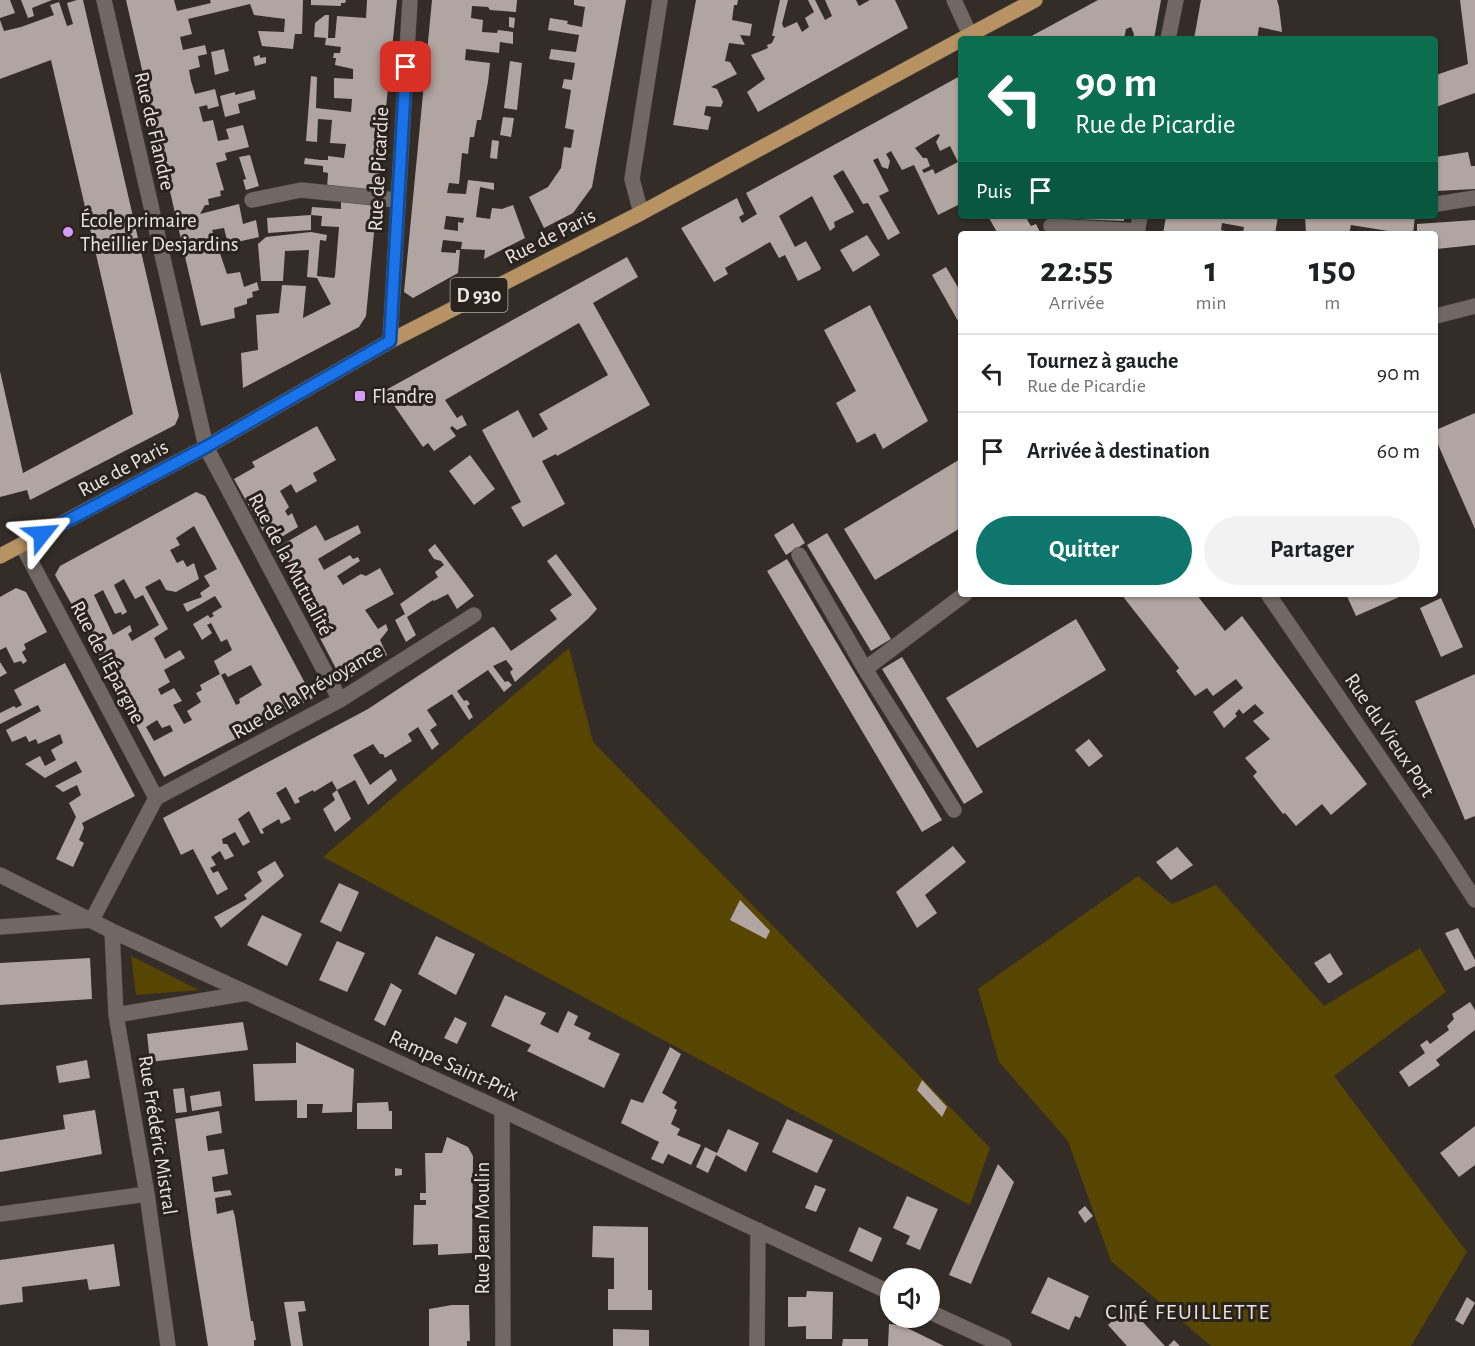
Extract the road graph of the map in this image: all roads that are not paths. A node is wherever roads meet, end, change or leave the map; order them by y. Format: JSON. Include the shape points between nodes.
{"nodes":[{"id":1,"x":104,"y":0,"type":"edge"},
{"id":2,"x":410,"y":0,"type":"edge"},
{"id":3,"x":660,"y":0,"type":"edge"},
{"id":4,"x":954,"y":0,"type":"edge"},
{"id":5,"x":1035,"y":0,"type":"edge"},
{"id":6,"x":1176,"y":0,"type":"edge"},
{"id":7,"x":964,"y":36,"type":"edge"},
{"id":8,"x":969,"y":36,"type":"edge"},
{"id":9,"x":1169,"y":36,"type":"edge"},
{"id":10,"x":958,"y":42,"type":"edge"},
{"id":11,"x":1475,"y":198,"type":"edge"},
{"id":12,"x":252,"y":200,"type":"dead end"},
{"id":13,"x":398,"y":200,"type":"junction"},
{"id":14,"x":1438,"y":204,"type":"edge"},
{"id":15,"x":641,"y":213,"type":"junction"},
{"id":16,"x":1051,"y":226,"type":"dead end"},
{"id":17,"x":1138,"y":227,"type":"edge"},
{"id":18,"x":1475,"y":306,"type":"edge"},
{"id":19,"x":1438,"y":315,"type":"edge"},
{"id":20,"x":390,"y":341,"type":"junction"},
{"id":21,"x":206,"y":447,"type":"junction"},
{"id":22,"x":22,"y":545,"type":"junction"},
{"id":23,"x":799,"y":555,"type":"dead end"},
{"id":24,"x":0,"y":556,"type":"edge"},
{"id":25,"x":961,"y":597,"type":"edge"},
{"id":26,"x":1271,"y":597,"type":"edge"},
{"id":27,"x":474,"y":615,"type":"dead end"},
{"id":28,"x":865,"y":669,"type":"junction"},
{"id":29,"x":340,"y":700,"type":"junction"},
{"id":30,"x":156,"y":798,"type":"junction"},
{"id":31,"x":954,"y":810,"type":"dead end"},
{"id":32,"x":0,"y":875,"type":"edge"},
{"id":33,"x":1475,"y":900,"type":"edge"},
{"id":34,"x":92,"y":920,"type":"junction"},
{"id":35,"x":0,"y":927,"type":"edge"},
{"id":36,"x":112,"y":931,"type":"junction"},
{"id":37,"x":247,"y":993,"type":"junction"},
{"id":38,"x":116,"y":1015,"type":"junction"},
{"id":39,"x":502,"y":1110,"type":"junction"},
{"id":40,"x":147,"y":1194,"type":"junction"},
{"id":41,"x":0,"y":1214,"type":"edge"},
{"id":42,"x":758,"y":1230,"type":"junction"},
{"id":43,"x":880,"y":1288,"type":"edge"},
{"id":44,"x":940,"y":1318,"type":"edge"},
{"id":45,"x":978,"y":1340,"type":"edge"},
{"id":46,"x":168,"y":1346,"type":"edge"},
{"id":47,"x":503,"y":1346,"type":"edge"},
{"id":48,"x":757,"y":1346,"type":"edge"},
{"id":49,"x":1004,"y":1346,"type":"edge"}],
"edges":[{"from":1,"to":21,"type":"street","name":"Rue de Flandre"},
{"from":2,"to":13,"type":"street","name":"Rue de Picardie"},
{"from":3,"to":15,"type":"street","via":[[632,179]]},
{"from":4,"to":7,"type":"street"},
{"from":5,"to":8,"type":"main road","name":"Rue de Paris","number":"D 930"},
{"from":6,"to":9,"type":"street"},
{"from":10,"to":15,"type":"main road","name":"Rue de Paris","number":"D 930"},
{"from":11,"to":14,"type":"street"},
{"from":12,"to":13,"type":"street","via":[[301,190]]},
{"from":13,"to":20,"type":"street","name":"Rue de Picardie"},
{"from":15,"to":20,"type":"main road","name":"Rue de Paris","number":"D 930"},
{"from":16,"to":17,"type":"street"},
{"from":18,"to":19,"type":"street"},
{"from":20,"to":21,"type":"main road","name":"Rue de Paris","number":"D 930"},
{"from":21,"to":22,"type":"main road","name":"Rue de Paris","number":"D 930"},
{"from":21,"to":29,"type":"street","name":"Rue de la Mutualité"},
{"from":22,"to":24,"type":"main road","name":"Rue de Paris","number":"D 930"},
{"from":22,"to":30,"type":"street","name":"Rue de l'Épargne"},
{"from":23,"to":28,"type":"street"},
{"from":25,"to":28,"type":"street"},
{"from":26,"to":33,"type":"street","name":"Rue du Vieux Port"},
{"from":27,"to":29,"type":"street","name":"Rue de la Prévoyance"},
{"from":28,"to":31,"type":"street"},
{"from":29,"to":30,"type":"street","name":"Rue de la Prévoyance"},
{"from":30,"to":34,"type":"street"},
{"from":32,"to":34,"type":"street","name":"Rampe Saint-Prix"},
{"from":34,"to":35,"type":"street"},
{"from":34,"to":36,"type":"street","name":"Rampe Saint-Prix"},
{"from":36,"to":37,"type":"street","name":"Rampe Saint-Prix"},
{"from":36,"to":38,"type":"street","name":"Rue Frédéric Mistral"},
{"from":37,"to":38,"type":"street"},
{"from":37,"to":39,"type":"street","name":"Rampe Saint-Prix"},
{"from":38,"to":40,"type":"street","name":"Rue Frédéric Mistral"},
{"from":39,"to":42,"type":"street","name":"Rampe Saint-Prix"},
{"from":39,"to":47,"type":"street","name":"Rue Jean Moulin"},
{"from":40,"to":41,"type":"street"},
{"from":40,"to":46,"type":"street","name":"Rue Frédéric Mistral"},
{"from":42,"to":43,"type":"street","name":"Rampe Saint-Prix"},
{"from":42,"to":48,"type":"street"},
{"from":44,"to":45,"type":"street"},
{"from":45,"to":49,"type":"street"}]}
